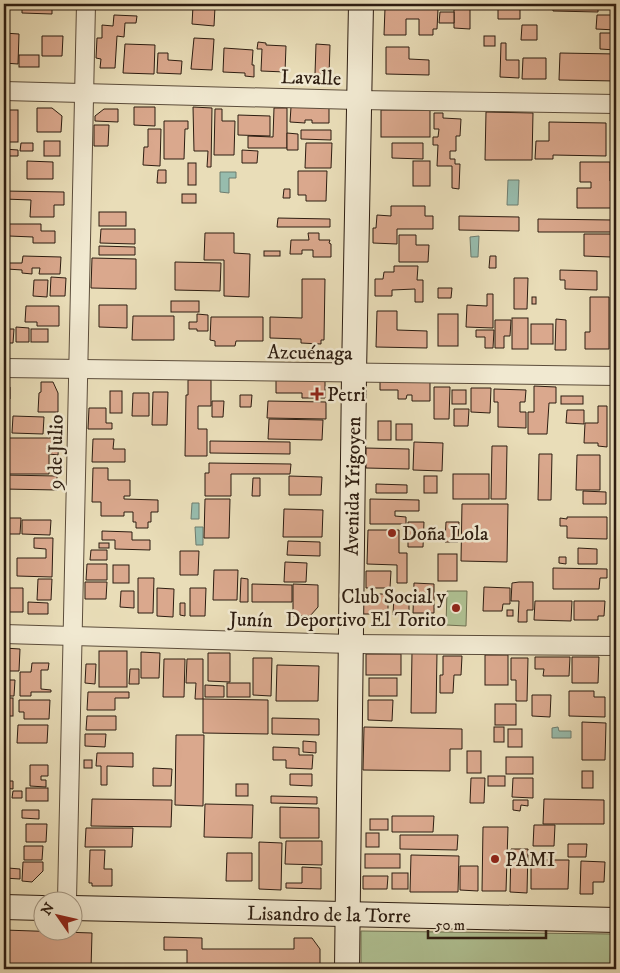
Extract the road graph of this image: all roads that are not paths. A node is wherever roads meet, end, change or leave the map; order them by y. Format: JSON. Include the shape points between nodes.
{"nodes":[{"id":1,"x":86,"y":4,"type":"edge"},
{"id":2,"x":361,"y":4,"type":"edge"},
{"id":3,"x":4,"y":91,"type":"edge"},
{"id":4,"x":84,"y":92,"type":"junction"},
{"id":5,"x":358,"y":100,"type":"junction"},
{"id":6,"x":616,"y":104,"type":"edge"},
{"id":7,"x":4,"y":368,"type":"edge"},
{"id":8,"x":78,"y":370,"type":"junction"},
{"id":9,"x":354,"y":374,"type":"junction"},
{"id":10,"x":616,"y":376,"type":"edge"},
{"id":11,"x":4,"y":634,"type":"edge"},
{"id":12,"x":73,"y":635,"type":"junction"},
{"id":13,"x":350,"y":644,"type":"junction"},
{"id":14,"x":616,"y":646,"type":"edge"},
{"id":15,"x":67,"y":890,"type":"edge"},
{"id":16,"x":4,"y":907,"type":"edge"},
{"id":17,"x":32,"y":908,"type":"edge"},
{"id":18,"x":82,"y":908,"type":"edge"},
{"id":19,"x":348,"y":915,"type":"junction"},
{"id":20,"x":616,"y":920,"type":"edge"},
{"id":21,"x":348,"y":969,"type":"edge"}],
"edges":[{"from":1,"to":4,"type":"street","name":"9 de Julio"},
{"from":2,"to":5,"type":"main road","name":"Avenida Yrigoyen"},
{"from":3,"to":4,"type":"street","name":"Lavalle"},
{"from":4,"to":5,"type":"street","name":"Lavalle"},
{"from":4,"to":8,"type":"street","name":"9 de Julio"},
{"from":5,"to":6,"type":"street","name":"Lavalle"},
{"from":5,"to":9,"type":"main road","name":"Avenida Yrigoyen"},
{"from":7,"to":8,"type":"street","name":"Azcuénaga"},
{"from":8,"to":9,"type":"street","name":"Azcuénaga"},
{"from":8,"to":12,"type":"street","name":"9 de Julio"},
{"from":9,"to":10,"type":"street","name":"Azcuénaga"},
{"from":9,"to":13,"type":"main road","name":"Avenida Yrigoyen"},
{"from":11,"to":12,"type":"street","name":"Junín"},
{"from":12,"to":13,"type":"street","name":"Junín"},
{"from":12,"to":15,"type":"street","name":"9 de Julio"},
{"from":13,"to":14,"type":"street","name":"Junín"},
{"from":13,"to":19,"type":"main road","name":"Avenida Yrigoyen"},
{"from":16,"to":17,"type":"main road"},
{"from":18,"to":19,"type":"main road","name":"Lisandro de la Torre"},
{"from":19,"to":20,"type":"main road","name":"Lisandro de la Torre"},
{"from":19,"to":21,"type":"main road","name":"Avenida Yrigoyen"}]}
